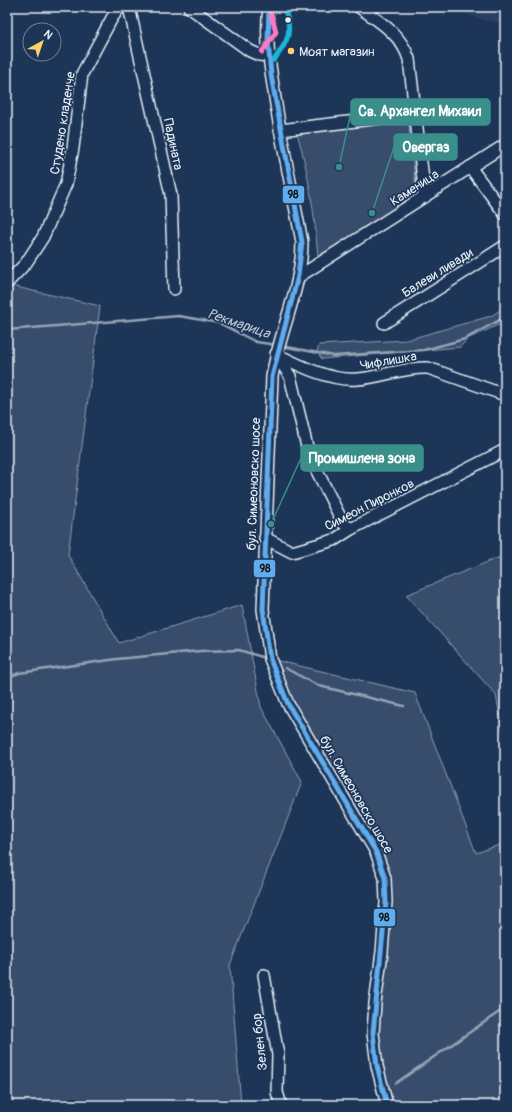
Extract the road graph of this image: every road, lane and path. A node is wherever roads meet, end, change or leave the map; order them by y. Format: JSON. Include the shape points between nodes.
{"nodes":[{"id":1,"x":120,"y":7,"type":"edge"},
{"id":2,"x":129,"y":7,"type":"edge"},
{"id":3,"x":189,"y":7,"type":"edge"},
{"id":4,"x":269,"y":7,"type":"edge"},
{"id":5,"x":359,"y":7,"type":"edge"},
{"id":6,"x":268,"y":56,"type":"junction"},
{"id":7,"x":415,"y":114,"type":"junction"},
{"id":8,"x":280,"y":130,"type":"junction"},
{"id":9,"x":505,"y":145,"type":"edge"},
{"id":10,"x":470,"y":167,"type":"junction"},
{"id":11,"x":425,"y":197,"type":"junction"},
{"id":12,"x":505,"y":214,"type":"edge"},
{"id":13,"x":505,"y":246,"type":"edge"},
{"id":14,"x":298,"y":278,"type":"junction"},
{"id":15,"x":7,"y":283,"type":"edge"},
{"id":16,"x":174,"y":289,"type":"dead end"},
{"id":17,"x":384,"y":322,"type":"dead end"},
{"id":18,"x":277,"y":348,"type":"junction"},
{"id":19,"x":505,"y":395,"type":"edge"},
{"id":20,"x":505,"y":450,"type":"edge"},
{"id":21,"x":351,"y":529,"type":"junction"},
{"id":22,"x":265,"y":538,"type":"junction"},
{"id":23,"x":264,"y":975,"type":"dead end"},
{"id":24,"x":281,"y":1105,"type":"edge"},
{"id":25,"x":387,"y":1105,"type":"edge"}],
"edges":[{"from":1,"to":15,"type":"street","name":"Студено кладенче","via":[[82,74],[66,184],[44,237],[26,263]]},
{"from":2,"to":16,"type":"street","name":"Падината","via":[[170,195]]},
{"from":3,"to":6,"type":"street","via":[[250,51]]},
{"from":4,"to":6,"type":"street","name":"бул. Симеоновско шосе"},
{"from":5,"to":7,"type":"street","via":[[398,36],[405,47],[409,59]]},
{"from":6,"to":8,"type":"street","name":"бул. Симеоновско шосе"},
{"from":7,"to":8,"type":"street"},
{"from":7,"to":11,"type":"street"},
{"from":8,"to":14,"type":"street","name":"бул. Симеоновско шосе","via":[[302,242],[302,261]]},
{"from":9,"to":10,"type":"street","name":"Каменица"},
{"from":10,"to":11,"type":"street","name":"Каменица"},
{"from":10,"to":12,"type":"street"},
{"from":11,"to":14,"type":"street","name":"Каменица"},
{"from":13,"to":17,"type":"street","name":"Балеви ливади"},
{"from":14,"to":18,"type":"street","name":"бул. Симеоновско шосе"},
{"from":18,"to":19,"type":"street","name":"Чифлишка","via":[[303,367],[335,377],[357,380],[428,368]]},
{"from":18,"to":21,"type":"street","via":[[290,376],[309,455],[343,523]]},
{"from":18,"to":22,"type":"street","name":"бул. Симеоновско шосе","via":[[272,377]]},
{"from":20,"to":21,"type":"street","name":"Симеон Пиронков"},
{"from":21,"to":22,"type":"street","name":"Симеон Пиронков","via":[[334,540],[292,552]]},
{"from":22,"to":25,"type":"street","name":"бул. Симеоновско шосе","via":[[263,609],[270,659],[288,704],[376,852],[386,878],[382,952],[373,1033],[377,1066]]},
{"from":23,"to":24,"type":"street","name":"Зелен бор","via":[[278,1055],[277,1092]]}]}
